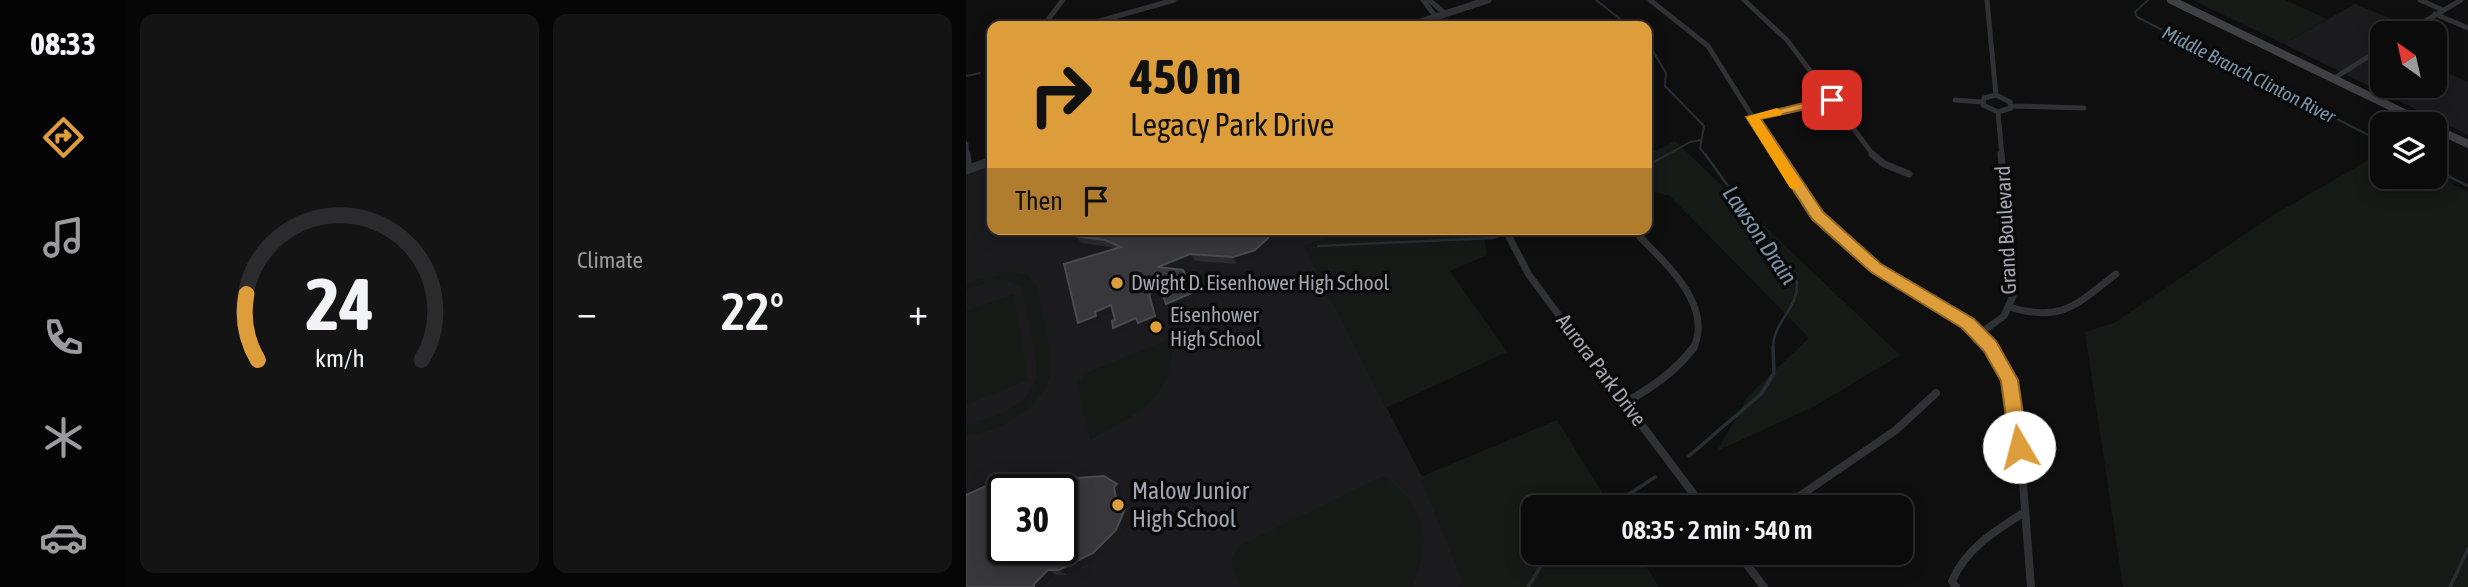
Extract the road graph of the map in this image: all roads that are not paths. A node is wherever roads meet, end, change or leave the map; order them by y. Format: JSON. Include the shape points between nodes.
{"nodes":[{"id":1,"x":1063,"y":0,"type":"edge"},
{"id":2,"x":1174,"y":0,"type":"edge"},
{"id":3,"x":1423,"y":0,"type":"edge"},
{"id":4,"x":1429,"y":0,"type":"edge"},
{"id":5,"x":1488,"y":0,"type":"edge"},
{"id":6,"x":1650,"y":0,"type":"edge"},
{"id":7,"x":1744,"y":0,"type":"edge"},
{"id":8,"x":1987,"y":0,"type":"edge"},
{"id":9,"x":2171,"y":0,"type":"edge"},
{"id":10,"x":2420,"y":0,"type":"edge"},
{"id":11,"x":2431,"y":0,"type":"edge"},
{"id":12,"x":2461,"y":0,"type":"edge"},
{"id":13,"x":2446,"y":8,"type":"junction"},
{"id":14,"x":1446,"y":14,"type":"junction"},
{"id":15,"x":2435,"y":14,"type":"junction"},
{"id":16,"x":1436,"y":17,"type":"junction"},
{"id":17,"x":1047,"y":21,"type":"edge"},
{"id":18,"x":1100,"y":21,"type":"edge"},
{"id":19,"x":1424,"y":21,"type":"edge"},
{"id":20,"x":2424,"y":21,"type":"edge"},
{"id":21,"x":2468,"y":28,"type":"edge"},
{"id":22,"x":2370,"y":56,"type":"edge"},
{"id":23,"x":2333,"y":79,"type":"junction"},
{"id":24,"x":1996,"y":95,"type":"junction"},
{"id":25,"x":1832,"y":100,"type":"junction"},
{"id":26,"x":1955,"y":100,"type":"dead end"},
{"id":27,"x":1982,"y":102,"type":"junction"},
{"id":28,"x":2012,"y":106,"type":"junction"},
{"id":29,"x":2084,"y":108,"type":"dead end"},
{"id":30,"x":1998,"y":112,"type":"junction"},
{"id":31,"x":2402,"y":112,"type":"edge"},
{"id":32,"x":1753,"y":117,"type":"junction"},
{"id":33,"x":2447,"y":134,"type":"edge"},
{"id":34,"x":966,"y":144,"type":"edge"},
{"id":35,"x":2468,"y":144,"type":"edge"},
{"id":36,"x":987,"y":163,"type":"edge"},
{"id":37,"x":968,"y":169,"type":"edge"},
{"id":38,"x":1909,"y":174,"type":"dead end"},
{"id":39,"x":1508,"y":235,"type":"edge"},
{"id":40,"x":1640,"y":237,"type":"dead end"},
{"id":41,"x":2116,"y":274,"type":"dead end"},
{"id":42,"x":2009,"y":307,"type":"junction"},
{"id":43,"x":1979,"y":334,"type":"junction"},
{"id":44,"x":1936,"y":393,"type":"dead end"},
{"id":45,"x":1625,"y":402,"type":"junction"},
{"id":46,"x":1694,"y":495,"type":"edge"},
{"id":47,"x":1801,"y":495,"type":"edge"},
{"id":48,"x":2025,"y":512,"type":"junction"},
{"id":49,"x":1747,"y":565,"type":"edge"},
{"id":50,"x":1764,"y":587,"type":"edge"},
{"id":51,"x":1956,"y":587,"type":"edge"},
{"id":52,"x":2031,"y":587,"type":"edge"}],
"edges":[{"from":1,"to":17,"type":"street"},
{"from":2,"to":18,"type":"street"},
{"from":3,"to":16,"type":"street"},
{"from":4,"to":14,"type":"street"},
{"from":5,"to":14,"type":"street"},
{"from":6,"to":32,"type":"street","via":[[1708,46]]},
{"from":7,"to":25,"type":"street","via":[[1775,27]]},
{"from":8,"to":24,"type":"street"},
{"from":9,"to":23,"type":"main road"},
{"from":10,"to":13,"type":"street"},
{"from":11,"to":13,"type":"street"},
{"from":12,"to":13,"type":"street"},
{"from":13,"to":15,"type":"street"},
{"from":14,"to":16,"type":"street"},
{"from":15,"to":20,"type":"street"},
{"from":15,"to":21,"type":"street"},
{"from":16,"to":19,"type":"street"},
{"from":22,"to":23,"type":"street"},
{"from":23,"to":31,"type":"main road"},
{"from":24,"to":27,"type":"street"},
{"from":24,"to":28,"type":"street"},
{"from":25,"to":32,"type":"street"},
{"from":25,"to":38,"type":"street","via":[[1877,160]]},
{"from":26,"to":27,"type":"street"},
{"from":27,"to":30,"type":"street"},
{"from":28,"to":29,"type":"street"},
{"from":28,"to":30,"type":"street"},
{"from":30,"to":42,"type":"street","name":"Grand Boulevard","via":[[2013,271]]},
{"from":32,"to":43,"type":"street","via":[[1818,216],[1876,268],[1934,301]]},
{"from":33,"to":35,"type":"main road"},
{"from":34,"to":37,"type":"street"},
{"from":36,"to":37,"type":"street"},
{"from":39,"to":45,"type":"street","name":"Aurora Park Drive","via":[[1529,275]]},
{"from":40,"to":45,"type":"street","via":[[1691,294],[1699,334],[1696,348],[1675,373]]},
{"from":41,"to":42,"type":"street","via":[[2051,317]]},
{"from":42,"to":43,"type":"street","name":"Grand Boulevard"},
{"from":43,"to":48,"type":"street","via":[[2009,380]]},
{"from":44,"to":47,"type":"street","via":[[1896,430]]},
{"from":45,"to":46,"type":"street","name":"Aurora Park Drive"},
{"from":48,"to":51,"type":"street","via":[[1957,565],[1952,581]]},
{"from":48,"to":52,"type":"street"},
{"from":49,"to":50,"type":"street"}]}
